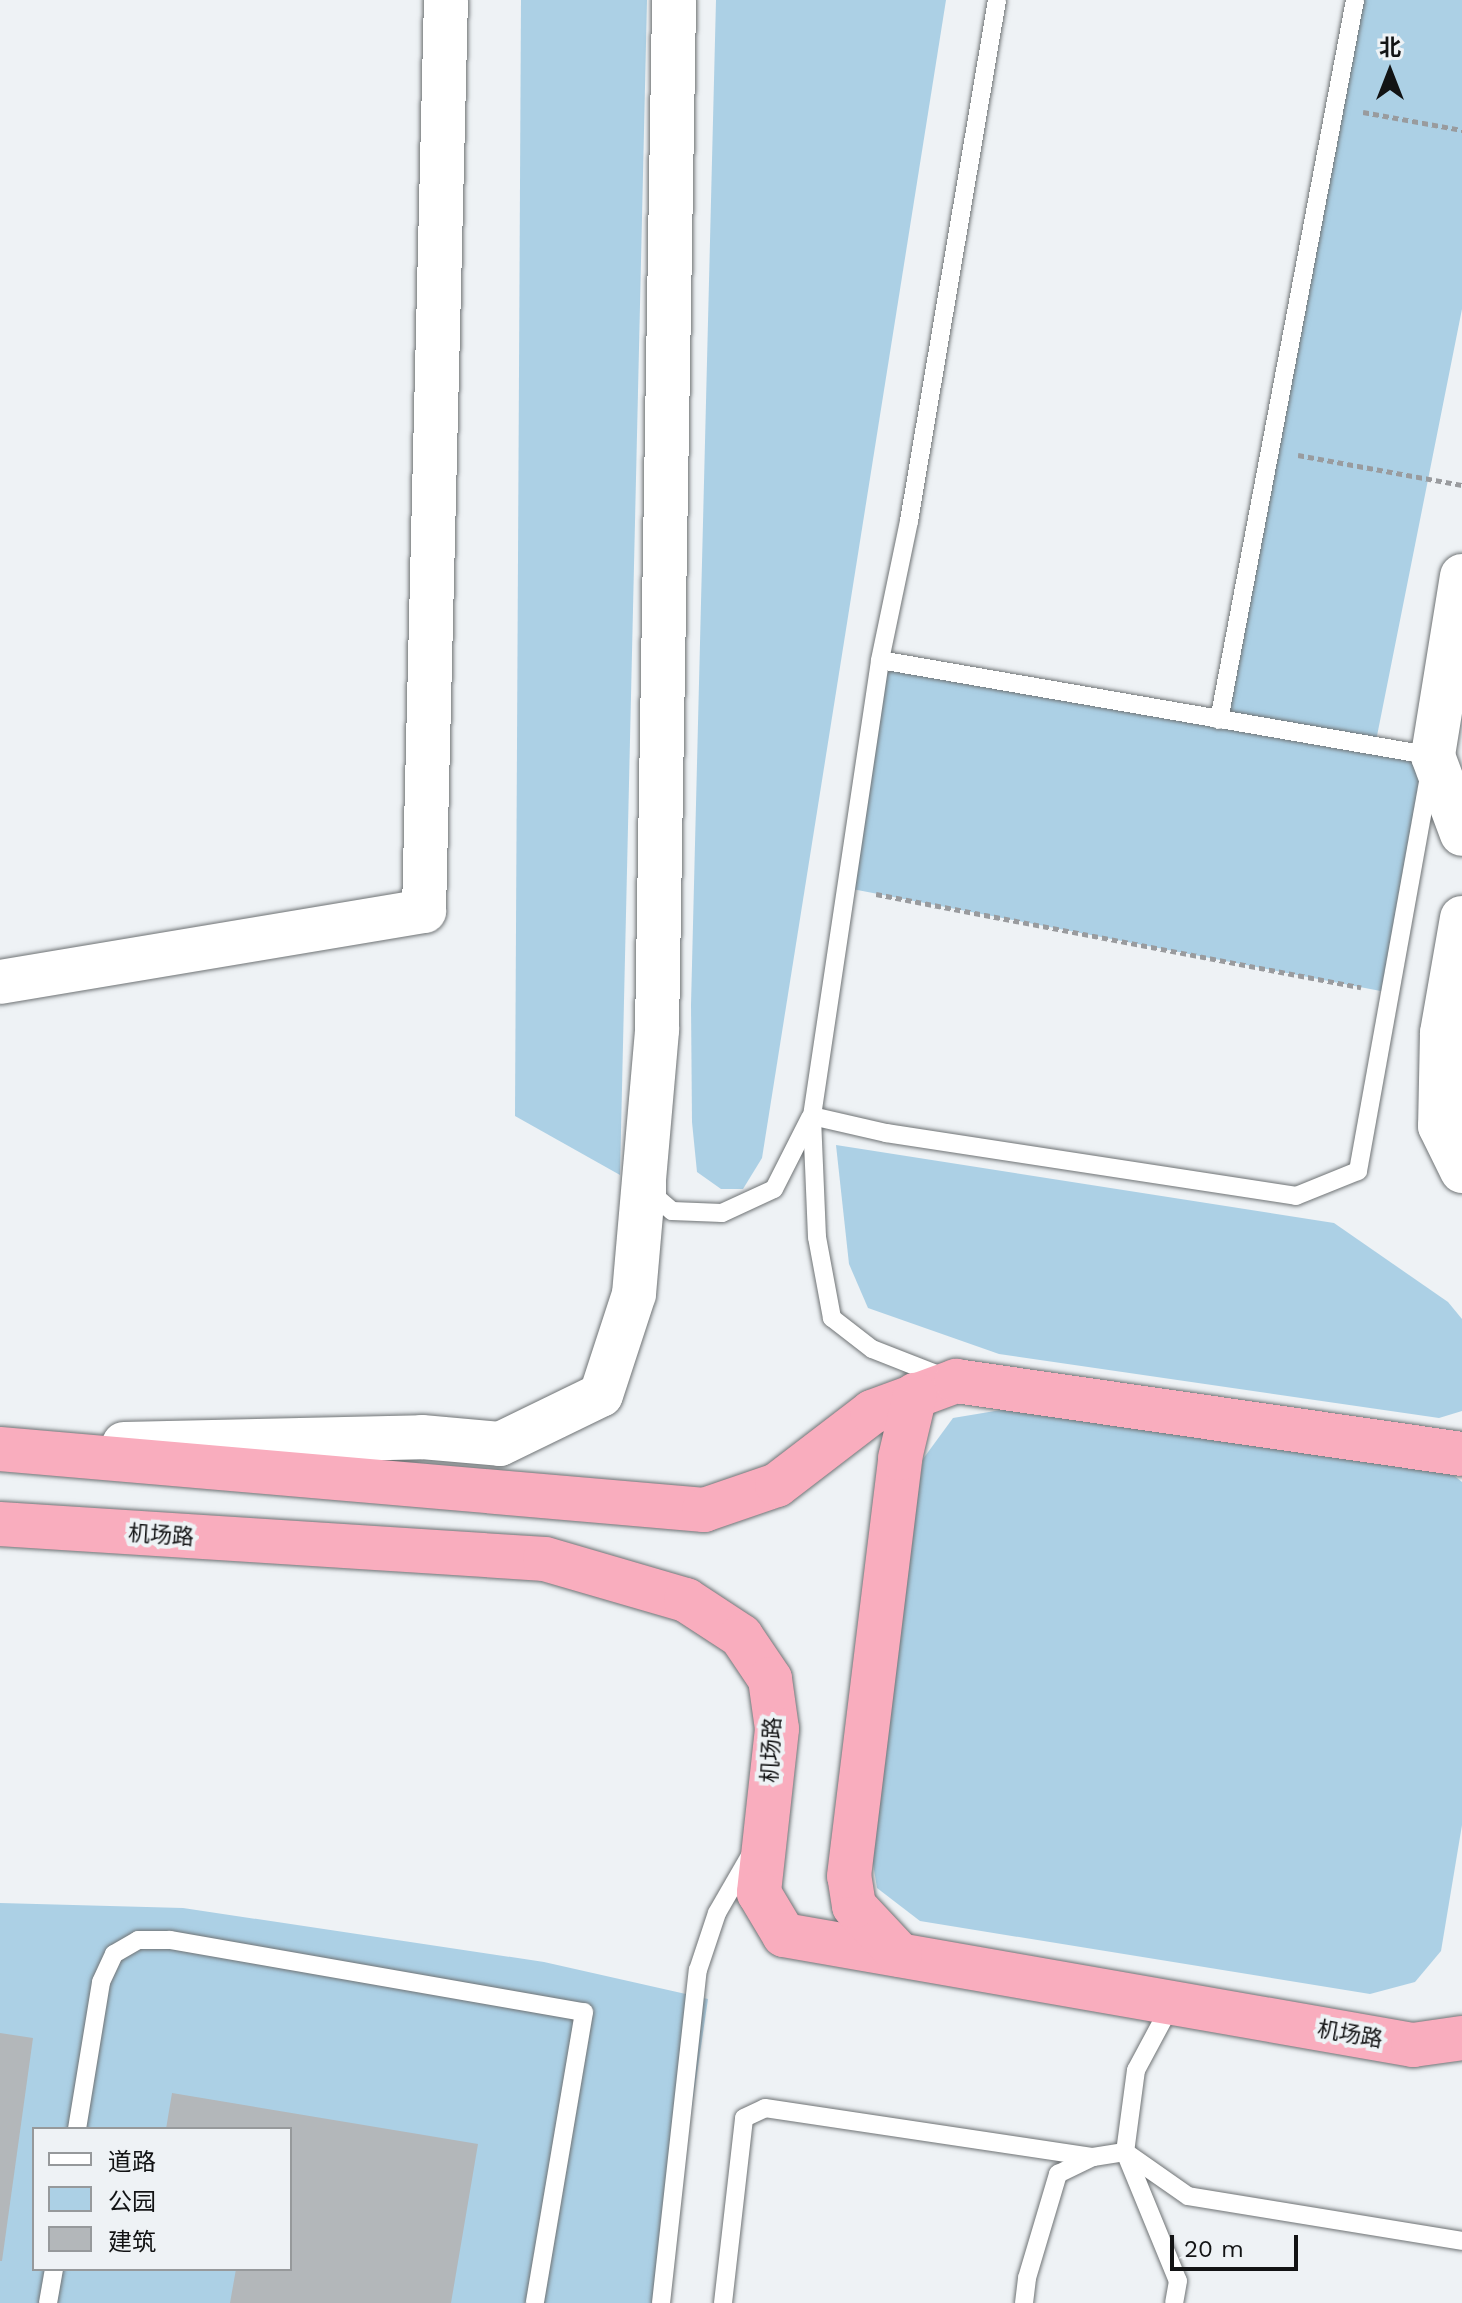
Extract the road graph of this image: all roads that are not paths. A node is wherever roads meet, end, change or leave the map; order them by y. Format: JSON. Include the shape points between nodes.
{"nodes":[{"id":1,"x":446,"y":0,"type":"edge"},
{"id":2,"x":674,"y":0,"type":"edge"},
{"id":3,"x":997,"y":0,"type":"edge"},
{"id":4,"x":1355,"y":0,"type":"edge"},
{"id":5,"x":1462,"y":576,"type":"edge"},
{"id":6,"x":880,"y":660,"type":"junction"},
{"id":7,"x":1219,"y":720,"type":"junction"},
{"id":8,"x":1433,"y":756,"type":"junction"},
{"id":9,"x":1462,"y":834,"type":"edge"},
{"id":10,"x":1462,"y":918,"type":"edge"},
{"id":11,"x":0,"y":982,"type":"edge"},
{"id":12,"x":657,"y":1030,"type":"junction"},
{"id":13,"x":812,"y":1116,"type":"junction"},
{"id":14,"x":1462,"y":1171,"type":"edge"},
{"id":15,"x":936,"y":1388,"type":"junction"},
{"id":16,"x":0,"y":1448,"type":"edge"},
{"id":17,"x":1462,"y":1454,"type":"edge"},
{"id":18,"x":0,"y":1524,"type":"edge"},
{"id":19,"x":764,"y":1831,"type":"junction"},
{"id":20,"x":900,"y":1955,"type":"junction"},
{"id":21,"x":1172,"y":2003,"type":"junction"},
{"id":22,"x":1462,"y":2038,"type":"edge"},
{"id":23,"x":77,"y":2127,"type":"edge"},
{"id":24,"x":1125,"y":2152,"type":"junction"},
{"id":25,"x":1093,"y":2157,"type":"junction"},
{"id":26,"x":1462,"y":2241,"type":"edge"},
{"id":27,"x":54,"y":2271,"type":"edge"},
{"id":28,"x":48,"y":2303,"type":"edge"},
{"id":29,"x":535,"y":2303,"type":"edge"},
{"id":30,"x":661,"y":2303,"type":"edge"},
{"id":31,"x":723,"y":2303,"type":"edge"},
{"id":32,"x":1024,"y":2303,"type":"edge"},
{"id":33,"x":1174,"y":2303,"type":"edge"}],
"edges":[{"from":1,"to":11,"type":"main road","via":[[424,911]]},
{"from":2,"to":12,"type":"main road"},
{"from":3,"to":6,"type":"lane","via":[[909,521]]},
{"from":4,"to":7,"type":"lane"},
{"from":5,"to":8,"type":"main road"},
{"from":6,"to":7,"type":"lane"},
{"from":6,"to":13,"type":"lane"},
{"from":7,"to":8,"type":"lane"},
{"from":8,"to":9,"type":"main road"},
{"from":8,"to":13,"type":"lane","via":[[1358,1171],[1296,1196],[886,1133]]},
{"from":10,"to":14,"type":"main road","via":[[1442,1033],[1440,1126]]},
{"from":12,"to":13,"type":"lane","via":[[657,1198],[672,1211],[722,1213],[774,1189]]},
{"from":12,"to":16,"type":"main road","via":[[634,1294],[601,1395],[500,1444],[422,1437]]},
{"from":13,"to":15,"type":"lane","via":[[817,1237],[832,1318]]},
{"from":15,"to":16,"type":"highway","via":[[872,1412],[777,1485],[704,1510]]},
{"from":15,"to":17,"type":"highway"},
{"from":15,"to":20,"type":"highway","via":[[900,1458],[849,1876],[854,1906]]},
{"from":18,"to":19,"type":"highway","name":"机场路","via":[[545,1559],[686,1600],[741,1636],[770,1679],[777,1729]]},
{"from":19,"to":20,"type":"highway","name":"机场路","via":[[759,1893],[784,1935]]},
{"from":19,"to":30,"type":"lane","via":[[717,1913],[698,1970]]},
{"from":20,"to":21,"type":"highway","name":"机场路"},
{"from":21,"to":22,"type":"highway","name":"机场路","via":[[1413,2045]]},
{"from":21,"to":24,"type":"lane","via":[[1136,2070]]},
{"from":23,"to":29,"type":"lane","via":[[101,1982],[114,1954],[138,1940],[170,1940],[584,2012]]},
{"from":24,"to":25,"type":"lane"},
{"from":24,"to":26,"type":"lane","via":[[1188,2196]]},
{"from":24,"to":33,"type":"lane","via":[[1178,2281]]},
{"from":25,"to":31,"type":"lane","via":[[765,2108],[744,2118]]},
{"from":25,"to":32,"type":"lane","via":[[1058,2174]]},
{"from":27,"to":28,"type":"lane"}]}
